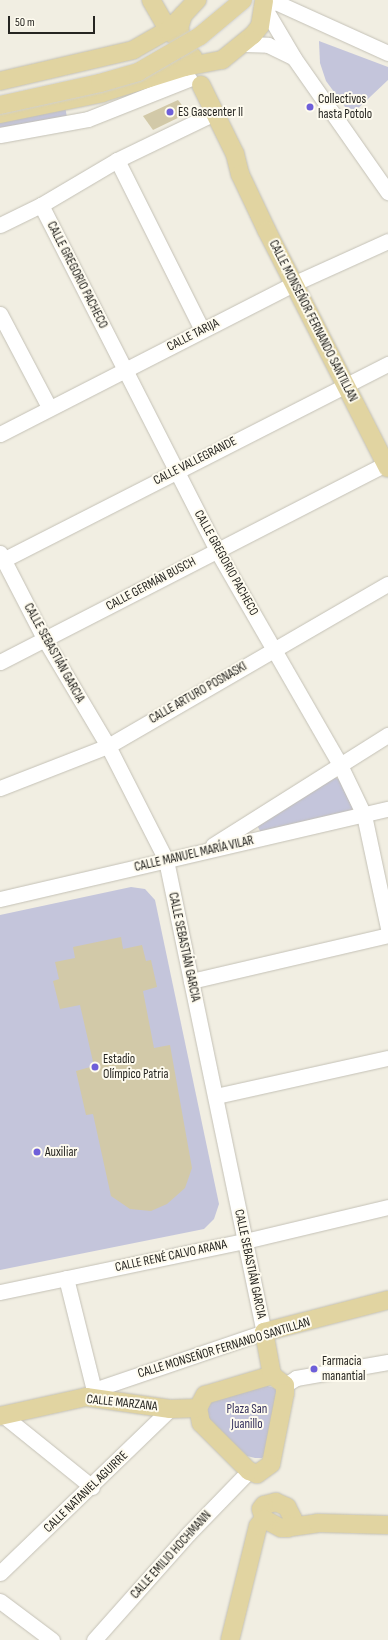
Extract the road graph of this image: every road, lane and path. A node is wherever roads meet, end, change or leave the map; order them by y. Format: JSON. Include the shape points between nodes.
{"nodes":[{"id":1,"x":197,"y":0,"type":"edge"},
{"id":2,"x":229,"y":0,"type":"edge"},
{"id":3,"x":243,"y":0,"type":"edge"},
{"id":4,"x":157,"y":2,"type":"edge"},
{"id":5,"x":271,"y":2,"type":"edge"},
{"id":6,"x":184,"y":15,"type":"junction"},
{"id":7,"x":313,"y":24,"type":"dead end"},
{"id":8,"x":168,"y":30,"type":"junction"},
{"id":9,"x":245,"y":44,"type":"junction"},
{"id":10,"x":388,"y":54,"type":"edge"},
{"id":11,"x":294,"y":58,"type":"junction"},
{"id":12,"x":188,"y":65,"type":"junction"},
{"id":13,"x":0,"y":81,"type":"edge"},
{"id":14,"x":0,"y":92,"type":"edge"},
{"id":15,"x":0,"y":105,"type":"edge"},
{"id":16,"x":0,"y":114,"type":"edge"},
{"id":17,"x":206,"y":117,"type":"junction"},
{"id":18,"x":0,"y":135,"type":"edge"},
{"id":19,"x":117,"y":160,"type":"junction"},
{"id":20,"x":240,"y":174,"type":"junction"},
{"id":21,"x":388,"y":192,"type":"edge"},
{"id":22,"x":42,"y":205,"type":"junction"},
{"id":23,"x":0,"y":225,"type":"edge"},
{"id":24,"x":388,"y":241,"type":"edge"},
{"id":25,"x":295,"y":283,"type":"junction"},
{"id":26,"x":0,"y":314,"type":"edge"},
{"id":27,"x":202,"y":330,"type":"junction"},
{"id":28,"x":388,"y":364,"type":"edge"},
{"id":29,"x":125,"y":370,"type":"junction"},
{"id":30,"x":346,"y":386,"type":"junction"},
{"id":31,"x":49,"y":407,"type":"junction"},
{"id":32,"x":0,"y":434,"type":"edge"},
{"id":33,"x":387,"y":465,"type":"edge"},
{"id":34,"x":177,"y":471,"type":"junction"},
{"id":35,"x":216,"y":549,"type":"junction"},
{"id":36,"x":2,"y":557,"type":"edge"},
{"id":37,"x":388,"y":584,"type":"edge"},
{"id":38,"x":45,"y":640,"type":"junction"},
{"id":39,"x":274,"y":649,"type":"junction"},
{"id":40,"x":0,"y":662,"type":"edge"},
{"id":41,"x":388,"y":736,"type":"edge"},
{"id":42,"x":108,"y":746,"type":"junction"},
{"id":43,"x":340,"y":765,"type":"junction"},
{"id":44,"x":0,"y":788,"type":"edge"},
{"id":45,"x":388,"y":809,"type":"edge"},
{"id":46,"x":364,"y":815,"type":"junction"},
{"id":47,"x":204,"y":851,"type":"junction"},
{"id":48,"x":166,"y":860,"type":"junction"},
{"id":49,"x":0,"y":899,"type":"edge"},
{"id":50,"x":388,"y":928,"type":"edge"},
{"id":51,"x":388,"y":935,"type":"edge"},
{"id":52,"x":191,"y":981,"type":"junction"},
{"id":53,"x":388,"y":1058,"type":"edge"},
{"id":54,"x":216,"y":1096,"type":"junction"},
{"id":55,"x":388,"y":1207,"type":"edge"},
{"id":56,"x":245,"y":1241,"type":"junction"},
{"id":57,"x":66,"y":1278,"type":"junction"},
{"id":58,"x":0,"y":1292,"type":"edge"},
{"id":59,"x":388,"y":1300,"type":"edge"},
{"id":60,"x":264,"y":1332,"type":"junction"},
{"id":61,"x":388,"y":1362,"type":"edge"},
{"id":62,"x":278,"y":1380,"type":"junction"},
{"id":63,"x":90,"y":1393,"type":"junction"},
{"id":64,"x":198,"y":1408,"type":"junction"},
{"id":65,"x":170,"y":1409,"type":"junction"},
{"id":66,"x":2,"y":1416,"type":"edge"},
{"id":67,"x":255,"y":1472,"type":"junction"},
{"id":68,"x":92,"y":1487,"type":"junction"},
{"id":69,"x":269,"y":1502,"type":"junction"},
{"id":70,"x":291,"y":1510,"type":"junction"},
{"id":71,"x":264,"y":1519,"type":"junction"},
{"id":72,"x":318,"y":1524,"type":"junction"},
{"id":73,"x":388,"y":1525,"type":"edge"},
{"id":74,"x":288,"y":1528,"type":"junction"},
{"id":75,"x":0,"y":1573,"type":"edge"},
{"id":76,"x":0,"y":1601,"type":"edge"},
{"id":77,"x":52,"y":1640,"type":"edge"},
{"id":78,"x":94,"y":1640,"type":"edge"},
{"id":79,"x":230,"y":1640,"type":"edge"}],
"edges":[{"from":1,"to":6,"type":"main road"},
{"from":2,"to":14,"type":"main road","via":[[194,28],[139,60]]},
{"from":3,"to":15,"type":"main road","bridge":true,"via":[[200,36],[138,72]]},
{"from":4,"to":8,"type":"main road"},
{"from":5,"to":9,"type":"main road","via":[[260,26]]},
{"from":5,"to":10,"type":"street"},
{"from":5,"to":11,"type":"street"},
{"from":6,"to":8,"type":"main road"},
{"from":6,"to":12,"type":"main road","via":[[178,28]]},
{"from":7,"to":10,"type":"street"},
{"from":8,"to":12,"type":"main road"},
{"from":8,"to":13,"type":"main road","via":[[133,50]]},
{"from":9,"to":11,"type":"street","via":[[274,46]]},
{"from":9,"to":12,"type":"main road","via":[[222,60]]},
{"from":11,"to":21,"type":"street"},
{"from":12,"to":16,"type":"main road","via":[[141,83]]},
{"from":12,"to":17,"type":"main road","name":"CALLE MONSEÑOR FERNANDO SANTILLAN"},
{"from":12,"to":18,"type":"street","via":[[88,119]]},
{"from":12,"to":20,"type":"main road","name":"CALLE MONSEÑOR FERNANDO SANTILLAN","via":[[235,154]]},
{"from":17,"to":19,"type":"street"},
{"from":17,"to":20,"type":"main road","name":"CALLE MONSEÑOR FERNANDO SANTILLAN","via":[[229,161]]},
{"from":19,"to":22,"type":"street"},
{"from":19,"to":27,"type":"street"},
{"from":20,"to":25,"type":"main road","name":"CALLE MONSEÑOR FERNANDO SANTILLAN"},
{"from":22,"to":23,"type":"street"},
{"from":22,"to":29,"type":"street","name":"CALLE GREGORIO PACHECO"},
{"from":24,"to":25,"type":"street","name":"CALLE TARIJA"},
{"from":25,"to":27,"type":"street","name":"CALLE TARIJA"},
{"from":25,"to":30,"type":"main road","name":"CALLE MONSEÑOR FERNANDO SANTILLAN"},
{"from":26,"to":31,"type":"street"},
{"from":27,"to":29,"type":"street","name":"CALLE TARIJA"},
{"from":28,"to":30,"type":"street","name":"CALLE VALLEGRANDE"},
{"from":29,"to":31,"type":"street","name":"CALLE TARIJA"},
{"from":29,"to":34,"type":"street","name":"CALLE GREGORIO PACHECO"},
{"from":30,"to":33,"type":"main road","name":"CALLE MONSEÑOR FERNANDO SANTILLAN"},
{"from":30,"to":34,"type":"street","name":"CALLE VALLEGRANDE"},
{"from":31,"to":32,"type":"street","name":"CALLE TARIJA"},
{"from":33,"to":35,"type":"street","name":"CALLE GERMÁN BUSCH"},
{"from":34,"to":35,"type":"street","name":"CALLE GREGORIO PACHECO"},
{"from":34,"to":36,"type":"street","name":"CALLE VALLEGRANDE"},
{"from":35,"to":38,"type":"street","name":"CALLE GERMÁN BUSCH"},
{"from":35,"to":39,"type":"street","name":"CALLE GREGORIO PACHECO"},
{"from":36,"to":38,"type":"street","name":"CALLE SEBASTIÁN GARCIA"},
{"from":37,"to":39,"type":"street","name":"CALLE ARTURO POSNASKI"},
{"from":38,"to":40,"type":"street","name":"CALLE GERMÁN BUSCH"},
{"from":38,"to":42,"type":"street","name":"CALLE SEBASTIÁN GARCIA"},
{"from":39,"to":42,"type":"street","name":"CALLE ARTURO POSNASKI"},
{"from":39,"to":43,"type":"street","name":"CALLE GREGORIO PACHECO"},
{"from":41,"to":43,"type":"street"},
{"from":42,"to":44,"type":"street","name":"CALLE ARTURO POSNASKI"},
{"from":42,"to":48,"type":"street","name":"CALLE SEBASTIÁN GARCIA"},
{"from":43,"to":46,"type":"street","name":"CALLE GREGORIO PACHECO"},
{"from":43,"to":47,"type":"street"},
{"from":45,"to":46,"type":"street","name":"CALLE MANUEL MARÍA VILAR"},
{"from":46,"to":47,"type":"street","name":"CALLE MANUEL MARÍA VILAR"},
{"from":46,"to":50,"type":"street","name":"CALLE GREGORIO PACHECO"},
{"from":47,"to":48,"type":"street","name":"CALLE MANUEL MARÍA VILAR"},
{"from":48,"to":49,"type":"street","name":"CALLE MANUEL MARÍA VILAR"},
{"from":48,"to":52,"type":"street","name":"CALLE SEBASTIÁN GARCIA"},
{"from":51,"to":52,"type":"street"},
{"from":52,"to":54,"type":"street","name":"CALLE SEBASTIÁN GARCIA"},
{"from":53,"to":54,"type":"street"},
{"from":54,"to":56,"type":"street","name":"CALLE SEBASTIÁN GARCIA"},
{"from":55,"to":56,"type":"street","name":"CALLE RENÉ CALVO ARANA"},
{"from":56,"to":57,"type":"street","name":"CALLE RENÉ CALVO ARANA"},
{"from":56,"to":60,"type":"street","name":"CALLE SEBASTIÁN GARCIA"},
{"from":57,"to":58,"type":"street","name":"CALLE RENÉ CALVO ARANA"},
{"from":57,"to":63,"type":"street"},
{"from":59,"to":60,"type":"main road","name":"CALLE MONSEÑOR FERNANDO SANTILLAN"},
{"from":60,"to":62,"type":"main road","name":"CALLE SEBASTIÁN GARCIA"},
{"from":60,"to":63,"type":"street","name":"CALLE MONSEÑOR FERNANDO SANTILLAN"},
{"from":61,"to":62,"type":"street"},
{"from":62,"to":64,"type":"main road","via":[[205,1395]]},
{"from":62,"to":67,"type":"main road","via":[[271,1464]]},
{"from":63,"to":65,"type":"main road","name":"CALLE MARZANA"},
{"from":63,"to":66,"type":"main road","name":"CALLE MARZANA"},
{"from":64,"to":65,"type":"main road","name":"CALLE MARZANA"},
{"from":64,"to":67,"type":"main road","via":[[201,1423]]},
{"from":65,"to":68,"type":"street","name":"CALLE NATANIEL AGUIRRE"},
{"from":66,"to":68,"type":"street"},
{"from":67,"to":69,"type":"main road"},
{"from":67,"to":78,"type":"street","name":"CALLE EMILIO HOCHMANN","via":[[188,1534]]},
{"from":68,"to":75,"type":"street","name":"CALLE NATANIEL AGUIRRE"},
{"from":69,"to":70,"type":"main road","via":[[283,1504]]},
{"from":69,"to":71,"type":"main road","via":[[261,1509]]},
{"from":70,"to":72,"type":"main road"},
{"from":70,"to":74,"type":"main road","via":[[293,1519]]},
{"from":71,"to":74,"type":"main road","via":[[278,1527]]},
{"from":71,"to":79,"type":"main road","via":[[258,1526]]},
{"from":72,"to":73,"type":"main road"},
{"from":72,"to":74,"type":"main road"},
{"from":76,"to":77,"type":"street"}]}
